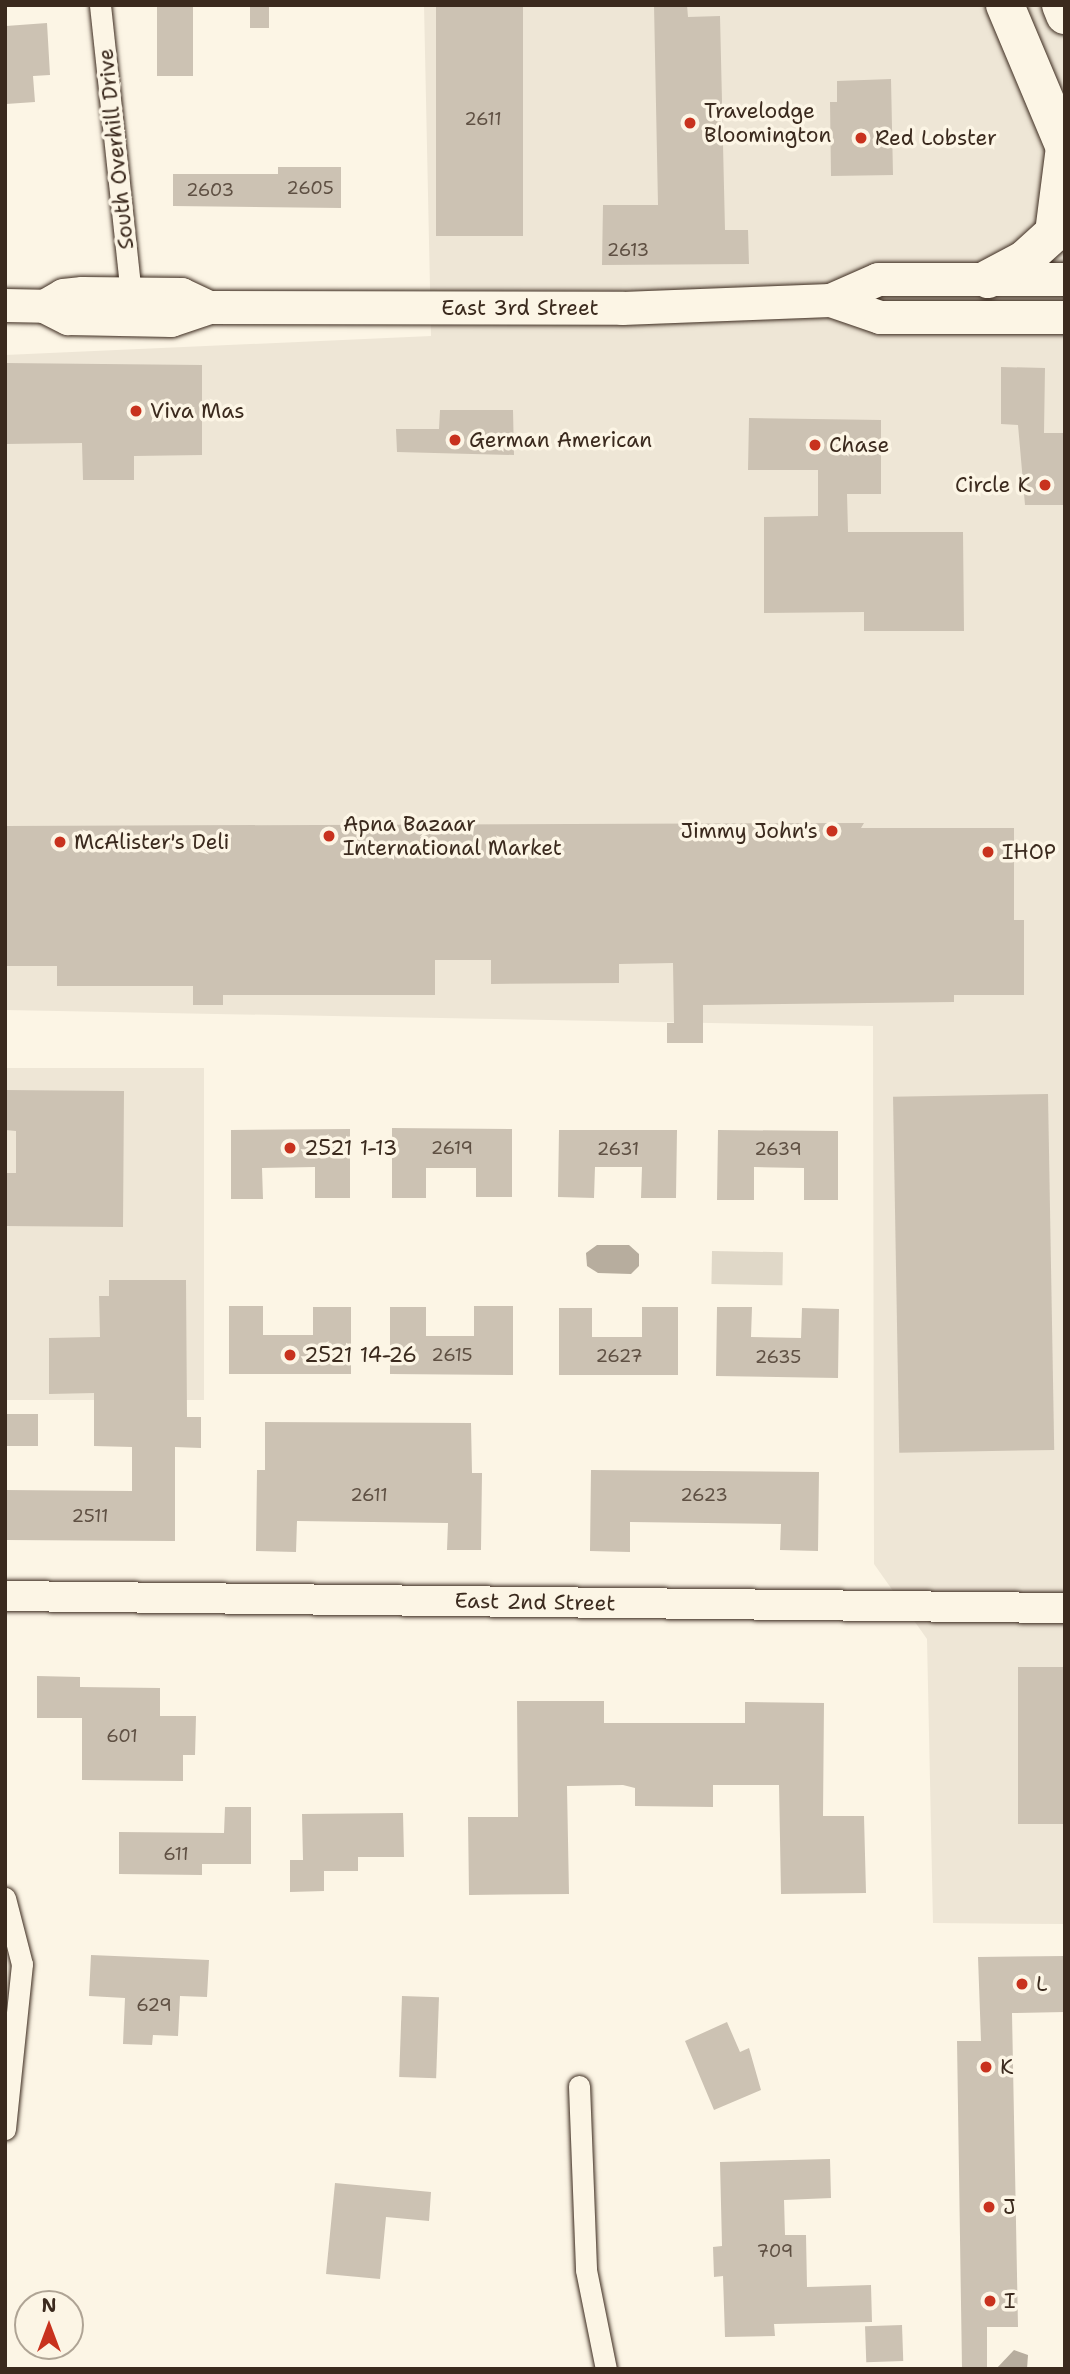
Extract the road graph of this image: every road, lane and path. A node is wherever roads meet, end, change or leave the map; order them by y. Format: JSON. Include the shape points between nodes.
{"nodes":[{"id":1,"x":100,"y":5,"type":"edge"},
{"id":2,"x":1005,"y":5,"type":"edge"},
{"id":3,"x":1060,"y":5,"type":"edge"},
{"id":4,"x":1065,"y":15,"type":"edge"},
{"id":5,"x":1065,"y":148,"type":"edge"},
{"id":6,"x":988,"y":279,"type":"junction"},
{"id":7,"x":1065,"y":279,"type":"edge"},
{"id":8,"x":131,"y":293,"type":"junction"},
{"id":9,"x":830,"y":300,"type":"junction"},
{"id":10,"x":5,"y":305,"type":"edge"},
{"id":11,"x":44,"y":306,"type":"junction"},
{"id":12,"x":209,"y":307,"type":"junction"},
{"id":13,"x":1065,"y":317,"type":"edge"},
{"id":14,"x":5,"y":1596,"type":"edge"},
{"id":15,"x":1065,"y":1608,"type":"edge"},
{"id":16,"x":5,"y":1898,"type":"edge"},
{"id":17,"x":579,"y":2086,"type":"dead end"},
{"id":18,"x":5,"y":2129,"type":"edge"},
{"id":19,"x":606,"y":2369,"type":"edge"}],
"edges":[{"from":1,"to":8,"type":"street","name":"South Overhill Drive"},
{"from":2,"to":5,"type":"highway"},
{"from":3,"to":4,"type":"highway"},
{"from":5,"to":6,"type":"highway","via":[[1054,233],[1024,260]]},
{"from":6,"to":7,"type":"main road","name":"East 3rd Street"},
{"from":6,"to":9,"type":"main road","name":"East 3rd Street","via":[[871,280]]},
{"from":8,"to":11,"type":"main road","name":"East 3rd Street","via":[[71,293]]},
{"from":8,"to":12,"type":"main road","name":"East 3rd Street","via":[[184,294]]},
{"from":9,"to":12,"type":"main road","name":"East 3rd Street","via":[[568,309]]},
{"from":9,"to":13,"type":"main road","name":"East 3rd Street","via":[[880,317]]},
{"from":10,"to":11,"type":"main road","name":"East 3rd Street"},
{"from":11,"to":12,"type":"main road","name":"East 3rd Street","via":[[68,318],[171,320]]},
{"from":14,"to":15,"type":"street","name":"East 2nd Street"},
{"from":16,"to":18,"type":"street","via":[[22,1964]]},
{"from":17,"to":19,"type":"street","via":[[586,2270]]}]}
